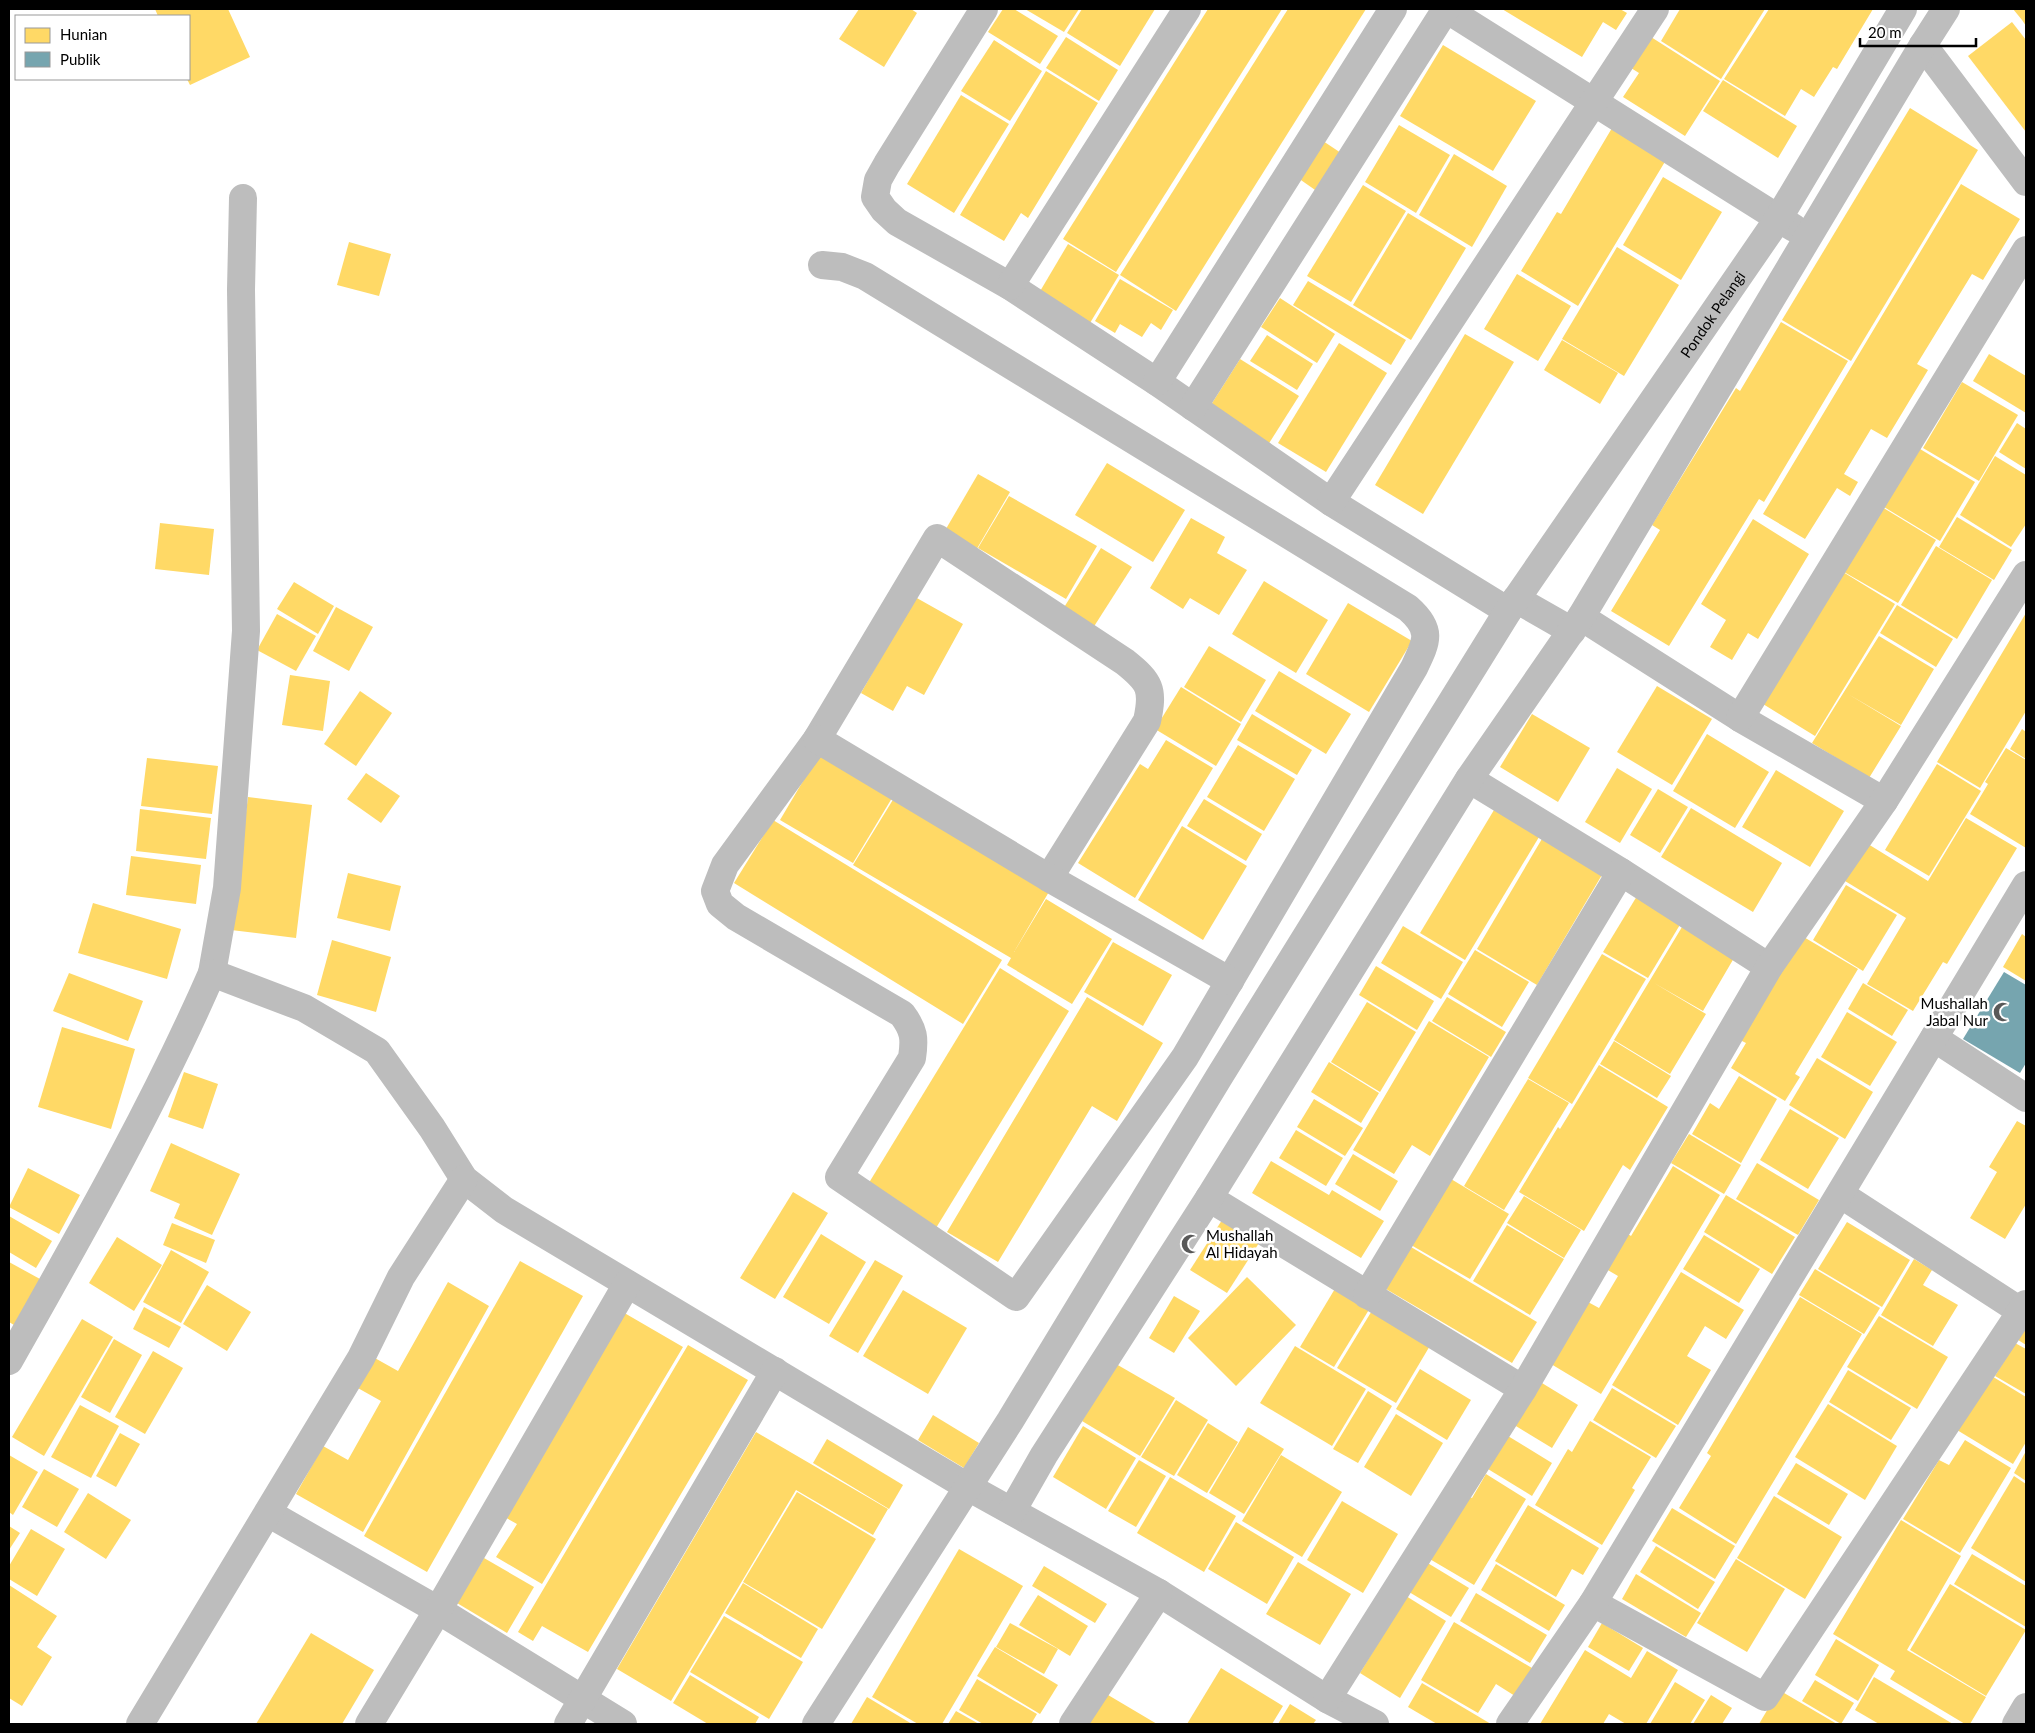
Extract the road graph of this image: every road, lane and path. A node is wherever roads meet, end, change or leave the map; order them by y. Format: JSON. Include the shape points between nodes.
{"nodes":[{"id":1,"x":984,"y":9,"type":"edge"},
{"id":2,"x":1187,"y":9,"type":"edge"},
{"id":3,"x":1393,"y":9,"type":"edge"},
{"id":4,"x":1446,"y":9,"type":"edge"},
{"id":5,"x":1655,"y":9,"type":"edge"},
{"id":6,"x":1903,"y":9,"type":"edge"},
{"id":7,"x":1946,"y":9,"type":"edge"},
{"id":8,"x":1923,"y":46,"type":"junction"},
{"id":9,"x":1592,"y":102,"type":"junction"},
{"id":10,"x":2026,"y":182,"type":"edge"},
{"id":11,"x":243,"y":198,"type":"dead end"},
{"id":12,"x":1778,"y":219,"type":"junction"},
{"id":13,"x":1809,"y":236,"type":"junction"},
{"id":14,"x":2026,"y":250,"type":"edge"},
{"id":15,"x":822,"y":265,"type":"dead end"},
{"id":16,"x":1010,"y":286,"type":"junction"},
{"id":17,"x":1157,"y":382,"type":"junction"},
{"id":18,"x":1193,"y":407,"type":"junction"},
{"id":19,"x":1331,"y":502,"type":"junction"},
{"id":20,"x":2026,"y":575,"type":"edge"},
{"id":21,"x":1512,"y":605,"type":"junction"},
{"id":22,"x":1576,"y":624,"type":"junction"},
{"id":23,"x":1740,"y":718,"type":"junction"},
{"id":24,"x":817,"y":739,"type":"junction"},
{"id":25,"x":1469,"y":779,"type":"junction"},
{"id":26,"x":1884,"y":801,"type":"junction"},
{"id":27,"x":1621,"y":872,"type":"junction"},
{"id":28,"x":1049,"y":878,"type":"junction"},
{"id":29,"x":2026,"y":885,"type":"edge"},
{"id":30,"x":1769,"y":967,"type":"junction"},
{"id":31,"x":212,"y":973,"type":"junction"},
{"id":32,"x":1230,"y":981,"type":"junction"},
{"id":33,"x":1934,"y":1038,"type":"junction"},
{"id":34,"x":1185,"y":1057,"type":"junction"},
{"id":35,"x":1219,"y":1077,"type":"junction"},
{"id":36,"x":2026,"y":1098,"type":"edge"},
{"id":37,"x":464,"y":1180,"type":"junction"},
{"id":38,"x":1840,"y":1194,"type":"junction"},
{"id":39,"x":1210,"y":1198,"type":"junction"},
{"id":40,"x":627,"y":1284,"type":"junction"},
{"id":41,"x":1367,"y":1295,"type":"junction"},
{"id":42,"x":2024,"y":1308,"type":"edge"},
{"id":43,"x":9,"y":1361,"type":"edge"},
{"id":44,"x":776,"y":1372,"type":"junction"},
{"id":45,"x":1523,"y":1389,"type":"junction"},
{"id":46,"x":968,"y":1487,"type":"junction"},
{"id":47,"x":1012,"y":1511,"type":"junction"},
{"id":48,"x":268,"y":1512,"type":"junction"},
{"id":49,"x":1159,"y":1593,"type":"junction"},
{"id":50,"x":1594,"y":1603,"type":"junction"},
{"id":51,"x":438,"y":1610,"type":"junction"},
{"id":52,"x":582,"y":1699,"type":"junction"},
{"id":53,"x":1328,"y":1699,"type":"junction"},
{"id":54,"x":2026,"y":1707,"type":"edge"},
{"id":55,"x":140,"y":1724,"type":"edge"},
{"id":56,"x":369,"y":1724,"type":"edge"},
{"id":57,"x":568,"y":1724,"type":"edge"},
{"id":58,"x":623,"y":1724,"type":"edge"},
{"id":59,"x":816,"y":1724,"type":"edge"},
{"id":60,"x":1073,"y":1724,"type":"edge"},
{"id":61,"x":1376,"y":1724,"type":"edge"},
{"id":62,"x":1510,"y":1724,"type":"edge"},
{"id":63,"x":2016,"y":1724,"type":"edge"}],
"edges":[{"from":1,"to":16,"type":"street","via":[[887,164],[878,180],[876,197],[897,222]]},
{"from":2,"to":16,"type":"street"},
{"from":3,"to":17,"type":"street"},
{"from":4,"to":9,"type":"street"},
{"from":4,"to":18,"type":"street"},
{"from":5,"to":9,"type":"street"},
{"from":6,"to":12,"type":"street","name":"Pondok Pelangi"},
{"from":7,"to":8,"type":"street"},
{"from":8,"to":10,"type":"street"},
{"from":8,"to":13,"type":"street"},
{"from":9,"to":12,"type":"street"},
{"from":9,"to":19,"type":"street"},
{"from":11,"to":31,"type":"street","via":[[241,290],[246,631],[227,888]]},
{"from":12,"to":13,"type":"street"},
{"from":12,"to":21,"type":"street","name":"Pondok Pelangi"},
{"from":13,"to":22,"type":"street"},
{"from":14,"to":23,"type":"street"},
{"from":15,"to":32,"type":"street","via":[[842,267],[865,276],[1400,603],[1420,619],[1426,630],[1423,650],[1414,668]]},
{"from":16,"to":17,"type":"street"},
{"from":17,"to":18,"type":"street"},
{"from":18,"to":19,"type":"street"},
{"from":19,"to":21,"type":"street"},
{"from":20,"to":26,"type":"street"},
{"from":21,"to":22,"type":"street"},
{"from":21,"to":35,"type":"street","name":"Pondok Pelangi"},
{"from":22,"to":23,"type":"street"},
{"from":22,"to":25,"type":"street"},
{"from":23,"to":26,"type":"street"},
{"from":24,"to":28,"type":"street"},
{"from":24,"to":28,"type":"street","via":[[937,538],[1125,662],[1148,685],[1151,701],[1147,721]]},
{"from":24,"to":34,"type":"street","via":[[725,865],[715,891],[720,904],[736,917],[902,1014],[912,1027],[912,1058],[840,1177],[1016,1298]]},
{"from":25,"to":27,"type":"street"},
{"from":25,"to":39,"type":"street"},
{"from":26,"to":30,"type":"street"},
{"from":27,"to":30,"type":"street"},
{"from":27,"to":41,"type":"street"},
{"from":28,"to":32,"type":"street"},
{"from":29,"to":33,"type":"street"},
{"from":30,"to":45,"type":"street"},
{"from":31,"to":37,"type":"street","via":[[304,1008],[377,1051],[432,1128]]},
{"from":31,"to":43,"type":"street","via":[[182,1040]]},
{"from":32,"to":34,"type":"street"},
{"from":33,"to":36,"type":"street"},
{"from":33,"to":38,"type":"street"},
{"from":34,"to":35,"type":"street"},
{"from":35,"to":46,"type":"street","name":"Pondok Pelangi"},
{"from":37,"to":40,"type":"street","via":[[504,1210]]},
{"from":37,"to":48,"type":"street","via":[[401,1277],[361,1358]]},
{"from":38,"to":42,"type":"street"},
{"from":38,"to":50,"type":"street"},
{"from":39,"to":41,"type":"street"},
{"from":39,"to":47,"type":"street","via":[[1044,1455]]},
{"from":40,"to":44,"type":"street"},
{"from":40,"to":51,"type":"street"},
{"from":41,"to":45,"type":"street"},
{"from":42,"to":50,"type":"street","via":[[1765,1698]]},
{"from":44,"to":46,"type":"street"},
{"from":44,"to":52,"type":"street"},
{"from":45,"to":53,"type":"street"},
{"from":46,"to":47,"type":"street"},
{"from":46,"to":59,"type":"street","name":"Pondok Pelangi"},
{"from":47,"to":49,"type":"street"},
{"from":48,"to":51,"type":"street"},
{"from":48,"to":55,"type":"street"},
{"from":49,"to":53,"type":"street"},
{"from":49,"to":60,"type":"street"},
{"from":50,"to":62,"type":"street"},
{"from":51,"to":52,"type":"street"},
{"from":51,"to":56,"type":"street"},
{"from":52,"to":57,"type":"street"},
{"from":52,"to":58,"type":"street"},
{"from":53,"to":61,"type":"street"},
{"from":54,"to":63,"type":"street"}]}
